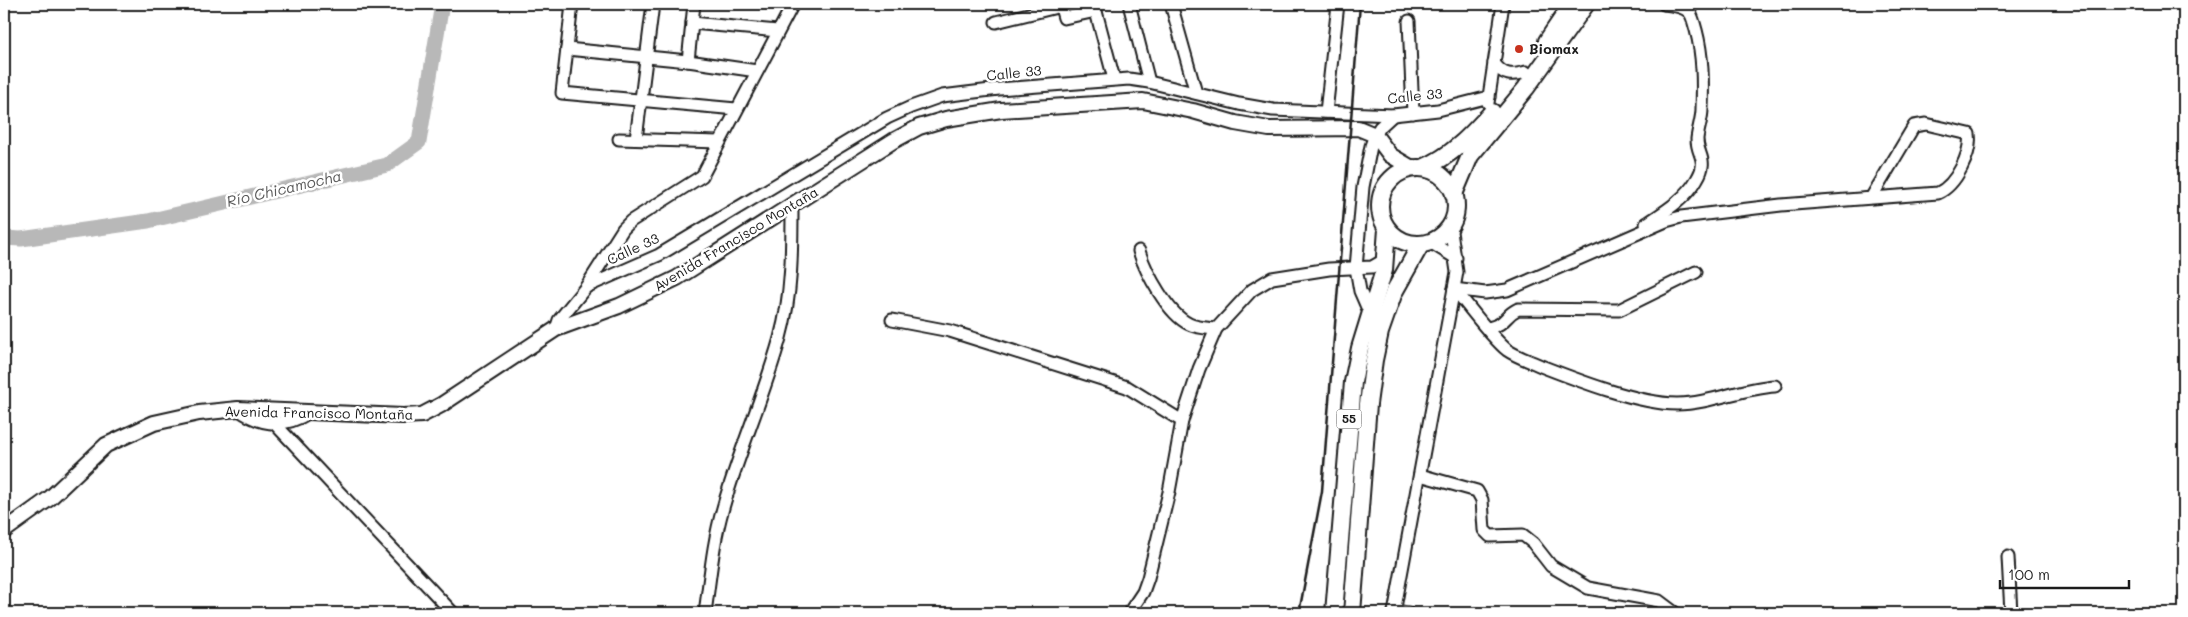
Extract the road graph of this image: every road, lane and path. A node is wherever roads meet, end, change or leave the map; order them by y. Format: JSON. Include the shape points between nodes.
{"nodes":[{"id":1,"x":572,"y":4,"type":"edge"},
{"id":2,"x":652,"y":4,"type":"edge"},
{"id":3,"x":694,"y":4,"type":"edge"},
{"id":4,"x":1129,"y":4,"type":"edge"},
{"id":5,"x":1171,"y":4,"type":"edge"},
{"id":6,"x":1338,"y":4,"type":"edge"},
{"id":7,"x":1503,"y":4,"type":"edge"},
{"id":8,"x":1572,"y":4,"type":"edge"},
{"id":9,"x":1586,"y":4,"type":"edge"},
{"id":10,"x":1664,"y":4,"type":"edge"},
{"id":11,"x":788,"y":5,"type":"edge"},
{"id":12,"x":1060,"y":5,"type":"edge"},
{"id":13,"x":1095,"y":7,"type":"edge"},
{"id":14,"x":1409,"y":21,"type":"dead end"},
{"id":15,"x":996,"y":22,"type":"dead end"},
{"id":16,"x":692,"y":23,"type":"junction"},
{"id":17,"x":778,"y":31,"type":"junction"},
{"id":18,"x":567,"y":49,"type":"junction"},
{"id":19,"x":646,"y":57,"type":"junction"},
{"id":20,"x":688,"y":61,"type":"junction"},
{"id":21,"x":1494,"y":63,"type":"junction"},
{"id":22,"x":757,"y":71,"type":"junction"},
{"id":23,"x":1526,"y":72,"type":"junction"},
{"id":24,"x":1114,"y":79,"type":"junction"},
{"id":25,"x":1149,"y":82,"type":"junction"},
{"id":26,"x":1196,"y":93,"type":"junction"},
{"id":27,"x":1489,"y":97,"type":"junction"},
{"id":28,"x":641,"y":99,"type":"junction"},
{"id":29,"x":736,"y":109,"type":"junction"},
{"id":30,"x":1326,"y":112,"type":"junction"},
{"id":31,"x":1413,"y":113,"type":"junction"},
{"id":32,"x":1393,"y":115,"type":"junction"},
{"id":33,"x":1485,"y":119,"type":"junction"},
{"id":34,"x":1375,"y":135,"type":"junction"},
{"id":35,"x":619,"y":139,"type":"dead end"},
{"id":36,"x":636,"y":139,"type":"junction"},
{"id":37,"x":718,"y":142,"type":"junction"},
{"id":38,"x":1417,"y":168,"type":"junction"},
{"id":39,"x":1454,"y":194,"type":"junction"},
{"id":40,"x":1872,"y":198,"type":"junction"},
{"id":41,"x":792,"y":206,"type":"junction"},
{"id":42,"x":1450,"y":225,"type":"junction"},
{"id":43,"x":1387,"y":229,"type":"junction"},
{"id":44,"x":1425,"y":243,"type":"junction"},
{"id":45,"x":1619,"y":243,"type":"junction"},
{"id":46,"x":1139,"y":251,"type":"dead end"},
{"id":47,"x":1456,"y":258,"type":"junction"},
{"id":48,"x":1386,"y":260,"type":"junction"},
{"id":49,"x":1356,"y":268,"type":"junction"},
{"id":50,"x":1696,"y":272,"type":"dead end"},
{"id":51,"x":586,"y":287,"type":"junction"},
{"id":52,"x":1454,"y":289,"type":"junction"},
{"id":53,"x":1370,"y":314,"type":"junction"},
{"id":54,"x":892,"y":320,"type":"dead end"},
{"id":55,"x":1487,"y":328,"type":"junction"},
{"id":56,"x":556,"y":329,"type":"junction"},
{"id":57,"x":1216,"y":329,"type":"junction"},
{"id":58,"x":1775,"y":386,"type":"dead end"},
{"id":59,"x":238,"y":409,"type":"junction"},
{"id":60,"x":310,"y":412,"type":"junction"},
{"id":61,"x":1182,"y":420,"type":"junction"},
{"id":62,"x":276,"y":425,"type":"junction"},
{"id":63,"x":1420,"y":475,"type":"junction"},
{"id":64,"x":4,"y":531,"type":"edge"},
{"id":65,"x":2008,"y":556,"type":"dead end"},
{"id":66,"x":1394,"y":612,"type":"edge"},
{"id":67,"x":453,"y":613,"type":"edge"},
{"id":68,"x":704,"y":613,"type":"edge"},
{"id":69,"x":1129,"y":613,"type":"edge"},
{"id":70,"x":1334,"y":613,"type":"edge"},
{"id":71,"x":1352,"y":613,"type":"edge"},
{"id":72,"x":1408,"y":613,"type":"edge"},
{"id":73,"x":1675,"y":613,"type":"edge"},
{"id":74,"x":2011,"y":613,"type":"edge"}],
"edges":[{"from":1,"to":18,"type":"street"},
{"from":2,"to":19,"type":"street"},
{"from":3,"to":16,"type":"street"},
{"from":4,"to":25,"type":"street"},
{"from":5,"to":26,"type":"street"},
{"from":6,"to":30,"type":"street"},
{"from":7,"to":21,"type":"street"},
{"from":8,"to":23,"type":"highway","number":"55"},
{"from":9,"to":39,"type":"highway","via":[[1526,88],[1470,156]]},
{"from":10,"to":45,"type":"street","via":[[1689,12],[1701,48],[1704,74],[1697,139],[1702,168],[1698,179],[1684,196]]},
{"from":11,"to":17,"type":"street"},
{"from":12,"to":13,"type":"street","via":[[1064,18]]},
{"from":12,"to":15,"type":"street"},
{"from":13,"to":24,"type":"street"},
{"from":14,"to":31,"type":"street"},
{"from":16,"to":17,"type":"street"},
{"from":16,"to":20,"type":"street"},
{"from":17,"to":22,"type":"street"},
{"from":18,"to":19,"type":"street"},
{"from":18,"to":28,"type":"street","via":[[562,93]]},
{"from":19,"to":20,"type":"street"},
{"from":19,"to":28,"type":"street"},
{"from":20,"to":22,"type":"street"},
{"from":21,"to":23,"type":"street","via":[[1512,76]]},
{"from":21,"to":27,"type":"street"},
{"from":22,"to":29,"type":"street"},
{"from":23,"to":33,"type":"highway","number":"55"},
{"from":24,"to":25,"type":"street","name":"Calle 33"},
{"from":24,"to":51,"type":"street","name":"Calle 33","via":[[942,96],[911,107],[887,118],[659,255]]},
{"from":25,"to":26,"type":"street","name":"Calle 33"},
{"from":26,"to":30,"type":"street","name":"Calle 33","via":[[1273,110]]},
{"from":27,"to":31,"type":"street","name":"Calle 33"},
{"from":27,"to":33,"type":"street"},
{"from":28,"to":29,"type":"street"},
{"from":28,"to":36,"type":"street"},
{"from":29,"to":37,"type":"street"},
{"from":30,"to":32,"type":"street","name":"Calle 33"},
{"from":31,"to":32,"type":"street","name":"Calle 33"},
{"from":32,"to":34,"type":"street"},
{"from":33,"to":38,"type":"highway","number":"55","via":[[1455,150]]},
{"from":34,"to":38,"type":"main road","via":[[1390,155]]},
{"from":34,"to":41,"type":"main road","name":"Avenida Francisco Montaña","via":[[1351,127],[1269,129],[1143,101],[1001,110],[919,127]]},
{"from":34,"to":49,"type":"street","via":[[1365,179]]},
{"from":35,"to":36,"type":"street"},
{"from":36,"to":37,"type":"street"},
{"from":37,"to":51,"type":"street","via":[[702,176],[623,229]]},
{"from":38,"to":39,"type":"highway","via":[[1434,172],[1444,179]]},
{"from":38,"to":43,"type":"highway","number":"55","via":[[1391,178],[1383,191],[1380,207]]},
{"from":39,"to":42,"type":"highway","via":[[1456,210]]},
{"from":40,"to":40,"type":"street","via":[[1916,124],[1969,134],[1967,151],[1959,170],[1944,190],[1931,194]]},
{"from":40,"to":45,"type":"street","via":[[1681,216]]},
{"from":41,"to":56,"type":"main road","name":"Avenida Francisco Montaña","via":[[677,278],[620,306]]},
{"from":41,"to":68,"type":"street","via":[[792,260],[780,338],[722,510]]},
{"from":42,"to":44,"type":"highway","number":"55","via":[[1442,236]]},
{"from":42,"to":47,"type":"street"},
{"from":43,"to":44,"type":"highway","via":[[1402,241]]},
{"from":43,"to":48,"type":"highway","number":"55"},
{"from":44,"to":47,"type":"street"},
{"from":44,"to":71,"type":"highway","number":"55","via":[[1406,269],[1391,301],[1374,360]]},
{"from":45,"to":52,"type":"street","via":[[1507,290],[1485,294]]},
{"from":46,"to":57,"type":"street","via":[[1153,283],[1174,312],[1189,324]]},
{"from":47,"to":52,"type":"street"},
{"from":48,"to":49,"type":"street","via":[[1372,267]]},
{"from":48,"to":53,"type":"highway","number":"55"},
{"from":49,"to":53,"type":"street","via":[[1360,292]]},
{"from":49,"to":57,"type":"street","via":[[1272,278],[1252,290]]},
{"from":50,"to":55,"type":"street","via":[[1619,310],[1518,309],[1499,326]]},
{"from":51,"to":56,"type":"street","via":[[559,320]]},
{"from":52,"to":55,"type":"street"},
{"from":52,"to":63,"type":"street"},
{"from":53,"to":70,"type":"highway","number":"55","via":[[1352,382]]},
{"from":54,"to":61,"type":"street","via":[[950,331],[1127,387]]},
{"from":55,"to":58,"type":"street","via":[[1507,350],[1522,358],[1570,377],[1658,402],[1690,403],[1751,388]]},
{"from":56,"to":60,"type":"main road","name":"Avenida Francisco Montaña","via":[[422,415]]},
{"from":57,"to":61,"type":"street"},
{"from":59,"to":60,"type":"main road","name":"Avenida Francisco Montaña"},
{"from":59,"to":62,"type":"street","via":[[249,418]]},
{"from":59,"to":64,"type":"main road","name":"Avenida Francisco Montaña","via":[[154,424],[106,445],[50,498]]},
{"from":60,"to":62,"type":"street"},
{"from":61,"to":69,"type":"street","via":[[1170,492],[1148,578]]},
{"from":62,"to":67,"type":"street"},
{"from":63,"to":66,"type":"street"},
{"from":63,"to":73,"type":"street","via":[[1477,491],[1482,500],[1484,530],[1490,536],[1523,535],[1551,566],[1588,588],[1659,601]]},
{"from":65,"to":74,"type":"street"},
{"from":66,"to":72,"type":"street"}]}
